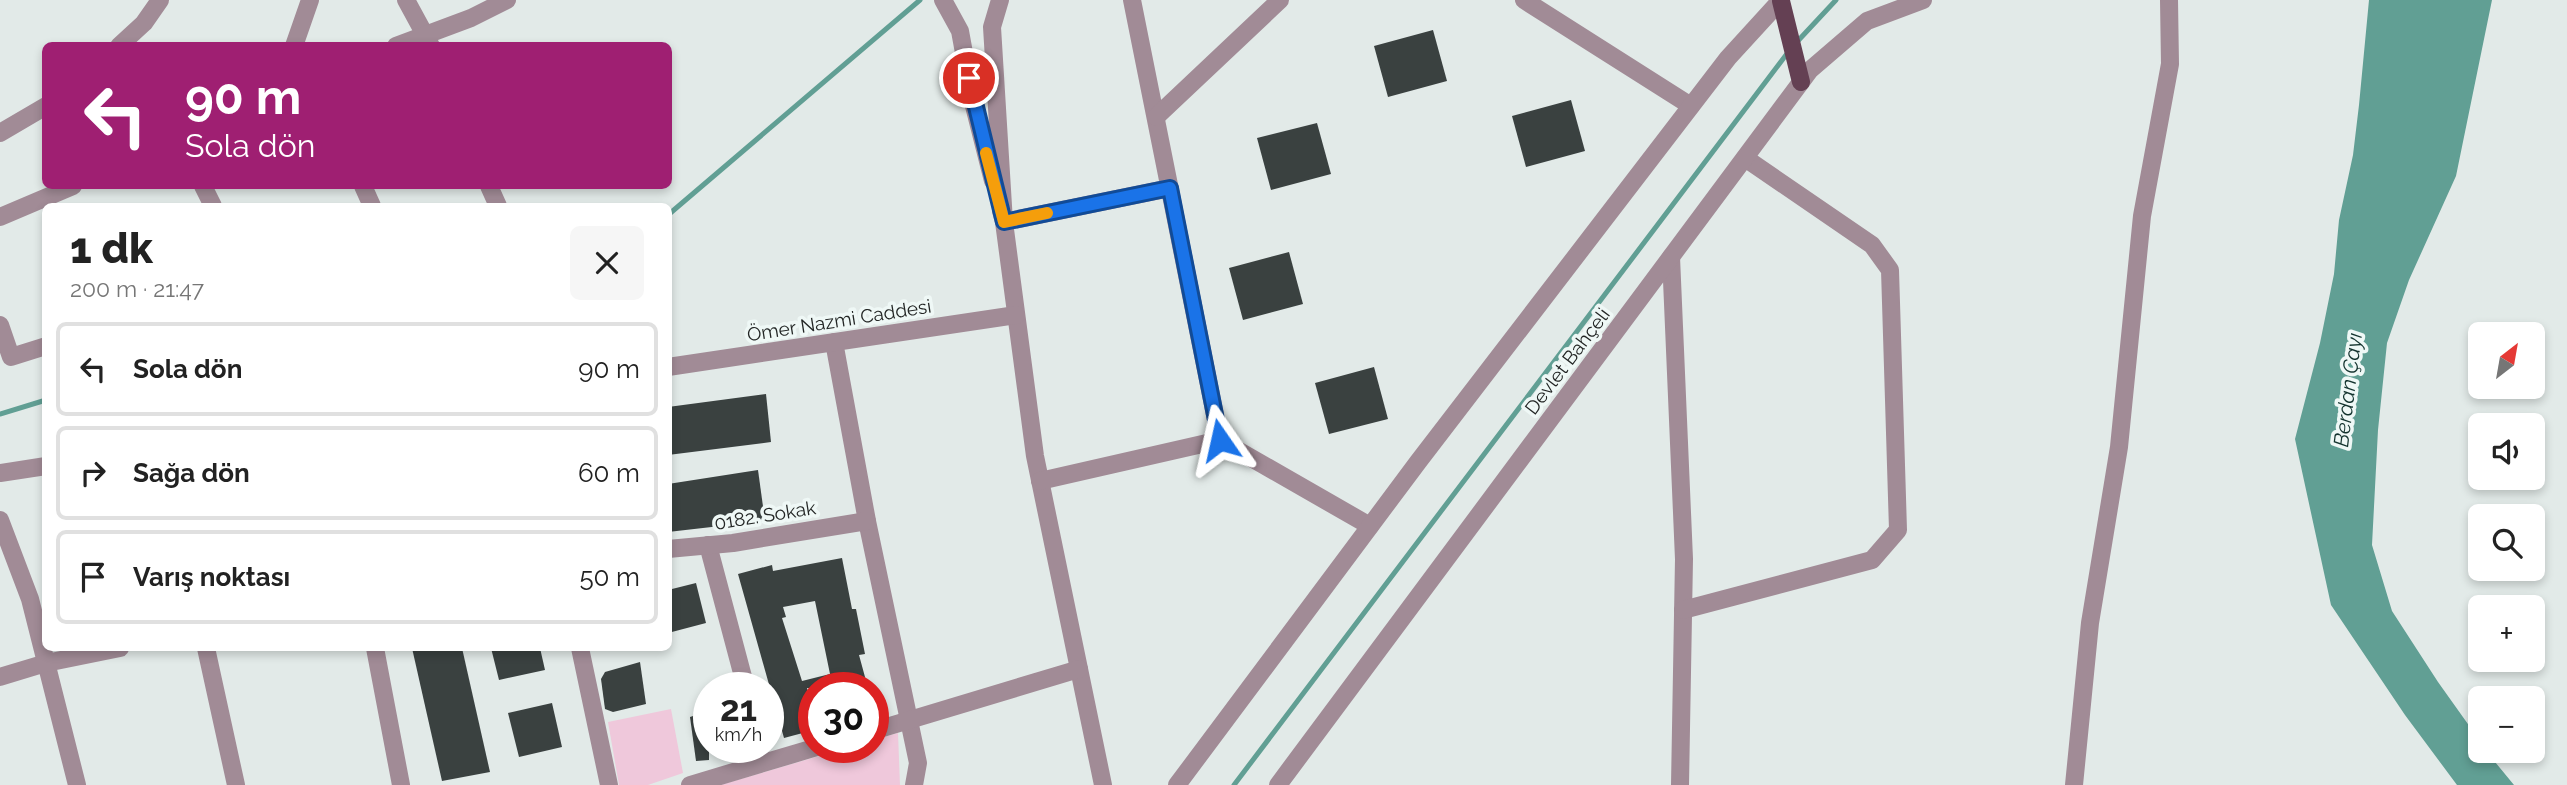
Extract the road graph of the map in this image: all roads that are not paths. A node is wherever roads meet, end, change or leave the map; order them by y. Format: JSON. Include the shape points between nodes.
{"nodes":[{"id":1,"x":160,"y":0,"type":"edge"},
{"id":2,"x":310,"y":0,"type":"edge"},
{"id":3,"x":406,"y":0,"type":"edge"},
{"id":4,"x":507,"y":0,"type":"edge"},
{"id":5,"x":943,"y":0,"type":"edge"},
{"id":6,"x":1000,"y":0,"type":"edge"},
{"id":7,"x":1132,"y":0,"type":"edge"},
{"id":8,"x":1280,"y":0,"type":"edge"},
{"id":9,"x":1524,"y":0,"type":"edge"},
{"id":10,"x":1781,"y":0,"type":"edge"},
{"id":11,"x":1923,"y":0,"type":"edge"},
{"id":12,"x":2169,"y":0,"type":"edge"},
{"id":13,"x":428,"y":40,"type":"edge"},
{"id":14,"x":123,"y":42,"type":"edge"},
{"id":15,"x":295,"y":42,"type":"edge"},
{"id":16,"x":1801,"y":82,"type":"junction"},
{"id":17,"x":1691,"y":106,"type":"junction"},
{"id":18,"x":42,"y":108,"type":"edge"},
{"id":19,"x":1156,"y":117,"type":"junction"},
{"id":20,"x":0,"y":133,"type":"edge"},
{"id":21,"x":1745,"y":158,"type":"junction"},
{"id":22,"x":1170,"y":188,"type":"junction"},
{"id":23,"x":66,"y":189,"type":"edge"},
{"id":24,"x":0,"y":217,"type":"edge"},
{"id":25,"x":1004,"y":222,"type":"junction"},
{"id":26,"x":1671,"y":257,"type":"junction"},
{"id":27,"x":1016,"y":315,"type":"junction"},
{"id":28,"x":0,"y":325,"type":"edge"},
{"id":29,"x":834,"y":342,"type":"junction"},
{"id":30,"x":42,"y":347,"type":"edge"},
{"id":31,"x":672,"y":366,"type":"edge"},
{"id":32,"x":1220,"y":440,"type":"junction"},
{"id":33,"x":42,"y":467,"type":"edge"},
{"id":34,"x":0,"y":473,"type":"edge"},
{"id":35,"x":1040,"y":481,"type":"junction"},
{"id":36,"x":0,"y":520,"type":"edge"},
{"id":37,"x":867,"y":521,"type":"junction"},
{"id":38,"x":1370,"y":526,"type":"junction"},
{"id":39,"x":708,"y":545,"type":"junction"},
{"id":40,"x":672,"y":549,"type":"edge"},
{"id":41,"x":1683,"y":610,"type":"junction"},
{"id":42,"x":42,"y":647,"type":"edge"},
{"id":43,"x":43,"y":651,"type":"edge"},
{"id":44,"x":105,"y":651,"type":"edge"},
{"id":45,"x":207,"y":651,"type":"edge"},
{"id":46,"x":375,"y":651,"type":"edge"},
{"id":47,"x":581,"y":651,"type":"edge"},
{"id":48,"x":46,"y":663,"type":"junction"},
{"id":49,"x":1079,"y":669,"type":"junction"},
{"id":50,"x":742,"y":672,"type":"edge"},
{"id":51,"x":0,"y":677,"type":"edge"},
{"id":52,"x":909,"y":720,"type":"junction"},
{"id":53,"x":889,"y":726,"type":"edge"},
{"id":54,"x":744,"y":763,"type":"edge"},
{"id":55,"x":77,"y":785,"type":"edge"},
{"id":56,"x":236,"y":785,"type":"edge"},
{"id":57,"x":401,"y":785,"type":"edge"},
{"id":58,"x":609,"y":785,"type":"edge"},
{"id":59,"x":690,"y":785,"type":"edge"},
{"id":60,"x":914,"y":785,"type":"edge"},
{"id":61,"x":1103,"y":785,"type":"edge"},
{"id":62,"x":1177,"y":785,"type":"edge"},
{"id":63,"x":1278,"y":785,"type":"edge"},
{"id":64,"x":1680,"y":785,"type":"edge"},
{"id":65,"x":2074,"y":785,"type":"edge"}],
"edges":[{"from":1,"to":14,"type":"street"},
{"from":2,"to":15,"type":"street"},
{"from":3,"to":13,"type":"street"},
{"from":4,"to":13,"type":"street"},
{"from":5,"to":25,"type":"street","via":[[960,31]]},
{"from":6,"to":25,"type":"street","via":[[992,27]]},
{"from":7,"to":19,"type":"street"},
{"from":8,"to":19,"type":"street"},
{"from":9,"to":17,"type":"street"},
{"from":10,"to":16,"type":"main road"},
{"from":10,"to":17,"type":"street"},
{"from":11,"to":16,"type":"street","name":"Devlet Bahçeli","via":[[1867,21]]},
{"from":12,"to":65,"type":"street","via":[[2170,64],[2142,216],[2119,447],[2090,623]]},
{"from":16,"to":21,"type":"street","name":"Devlet Bahçeli"},
{"from":17,"to":38,"type":"street"},
{"from":18,"to":20,"type":"street"},
{"from":19,"to":22,"type":"street"},
{"from":21,"to":26,"type":"street","name":"Devlet Bahçeli"},
{"from":21,"to":41,"type":"street","via":[[1872,245],[1890,270],[1898,530],[1872,559]]},
{"from":22,"to":25,"type":"street"},
{"from":22,"to":32,"type":"street"},
{"from":23,"to":24,"type":"street"},
{"from":25,"to":27,"type":"street"},
{"from":26,"to":41,"type":"street"},
{"from":26,"to":63,"type":"street","name":"Devlet Bahçeli"},
{"from":27,"to":29,"type":"street","name":"Ömer Nazmi Caddesi"},
{"from":27,"to":35,"type":"street"},
{"from":28,"to":30,"type":"street","via":[[11,357]]},
{"from":29,"to":31,"type":"street","name":"Ömer Nazmi Caddesi"},
{"from":29,"to":37,"type":"street"},
{"from":32,"to":35,"type":"street"},
{"from":32,"to":38,"type":"street"},
{"from":33,"to":34,"type":"street"},
{"from":35,"to":49,"type":"street"},
{"from":36,"to":42,"type":"street","via":[[30,599]]},
{"from":37,"to":39,"type":"street","name":"0182. Sokak"},
{"from":37,"to":52,"type":"street"},
{"from":38,"to":62,"type":"street"},
{"from":39,"to":40,"type":"street","name":"0182. Sokak"},
{"from":39,"to":50,"type":"street"},
{"from":41,"to":64,"type":"street"},
{"from":43,"to":48,"type":"street"},
{"from":44,"to":48,"type":"street"},
{"from":45,"to":56,"type":"street"},
{"from":46,"to":57,"type":"street"},
{"from":47,"to":58,"type":"street"},
{"from":48,"to":51,"type":"street"},
{"from":48,"to":55,"type":"street"},
{"from":49,"to":52,"type":"street"},
{"from":49,"to":61,"type":"street"},
{"from":52,"to":53,"type":"street"},
{"from":52,"to":60,"type":"street","via":[[918,762]]},
{"from":54,"to":59,"type":"street"}]}
